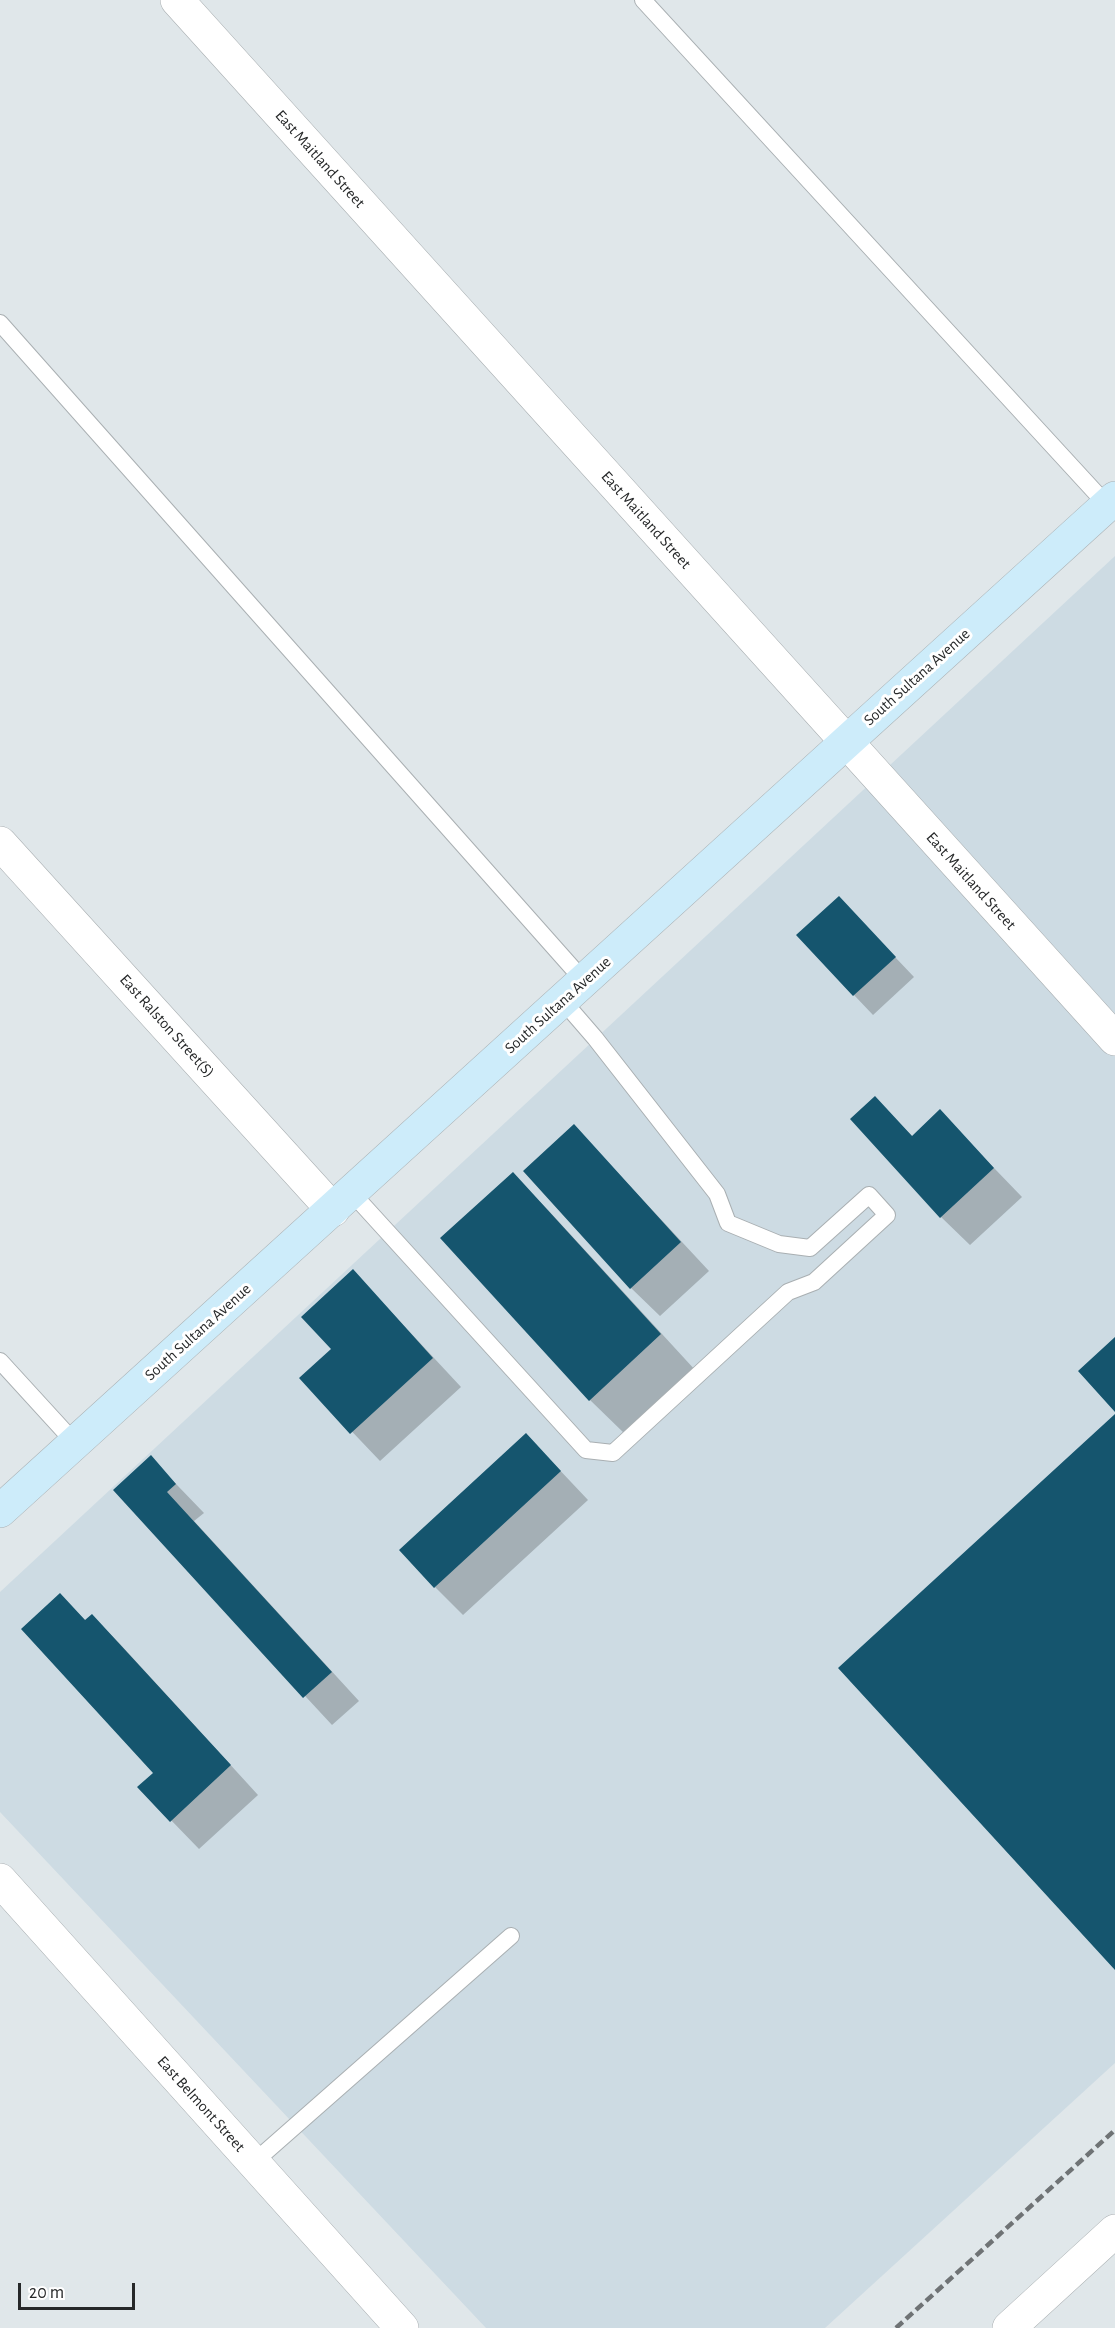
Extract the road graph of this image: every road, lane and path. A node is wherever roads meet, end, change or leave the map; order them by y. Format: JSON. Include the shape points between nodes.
{"nodes":[{"id":1,"x":177,"y":0,"type":"edge"},
{"id":2,"x":643,"y":0,"type":"edge"},
{"id":3,"x":0,"y":323,"type":"edge"},
{"id":4,"x":1111,"y":502,"type":"edge"},
{"id":5,"x":846,"y":742,"type":"junction"},
{"id":6,"x":0,"y":843,"type":"edge"},
{"id":7,"x":573,"y":991,"type":"junction"},
{"id":8,"x":1115,"y":1039,"type":"edge"},
{"id":9,"x":342,"y":1202,"type":"junction"},
{"id":10,"x":0,"y":1361,"type":"edge"},
{"id":11,"x":75,"y":1443,"type":"junction"},
{"id":12,"x":0,"y":1511,"type":"edge"},
{"id":13,"x":0,"y":1880,"type":"edge"},
{"id":14,"x":512,"y":1936,"type":"dead end"},
{"id":15,"x":253,"y":2163,"type":"junction"},
{"id":16,"x":1115,"y":2231,"type":"edge"},
{"id":17,"x":402,"y":2328,"type":"edge"},
{"id":18,"x":1009,"y":2328,"type":"edge"}],
"edges":[{"from":1,"to":5,"type":"street","name":"East Maitland Street"},
{"from":2,"to":4,"type":"lane"},
{"from":3,"to":7,"type":"lane"},
{"from":4,"to":5,"type":"street","name":"South Sultana Avenue"},
{"from":5,"to":7,"type":"street","name":"South Sultana Avenue"},
{"from":5,"to":8,"type":"street","name":"East Maitland Street"},
{"from":6,"to":9,"type":"street","name":"East Ralston Street(S)"},
{"from":7,"to":9,"type":"street","name":"South Sultana Avenue"},
{"from":7,"to":9,"type":"lane","via":[[595,1038],[717,1194],[728,1224],[779,1244],[810,1248],[869,1195],[887,1215],[814,1282],[788,1293],[613,1453],[586,1450]]},
{"from":9,"to":11,"type":"street","name":"South Sultana Avenue"},
{"from":10,"to":11,"type":"lane"},
{"from":11,"to":12,"type":"street","name":"South Sultana Avenue"},
{"from":13,"to":15,"type":"street","name":"East Belmont Street"},
{"from":14,"to":15,"type":"lane"},
{"from":15,"to":17,"type":"street","name":"East Belmont Street"},
{"from":16,"to":18,"type":"street"}]}
